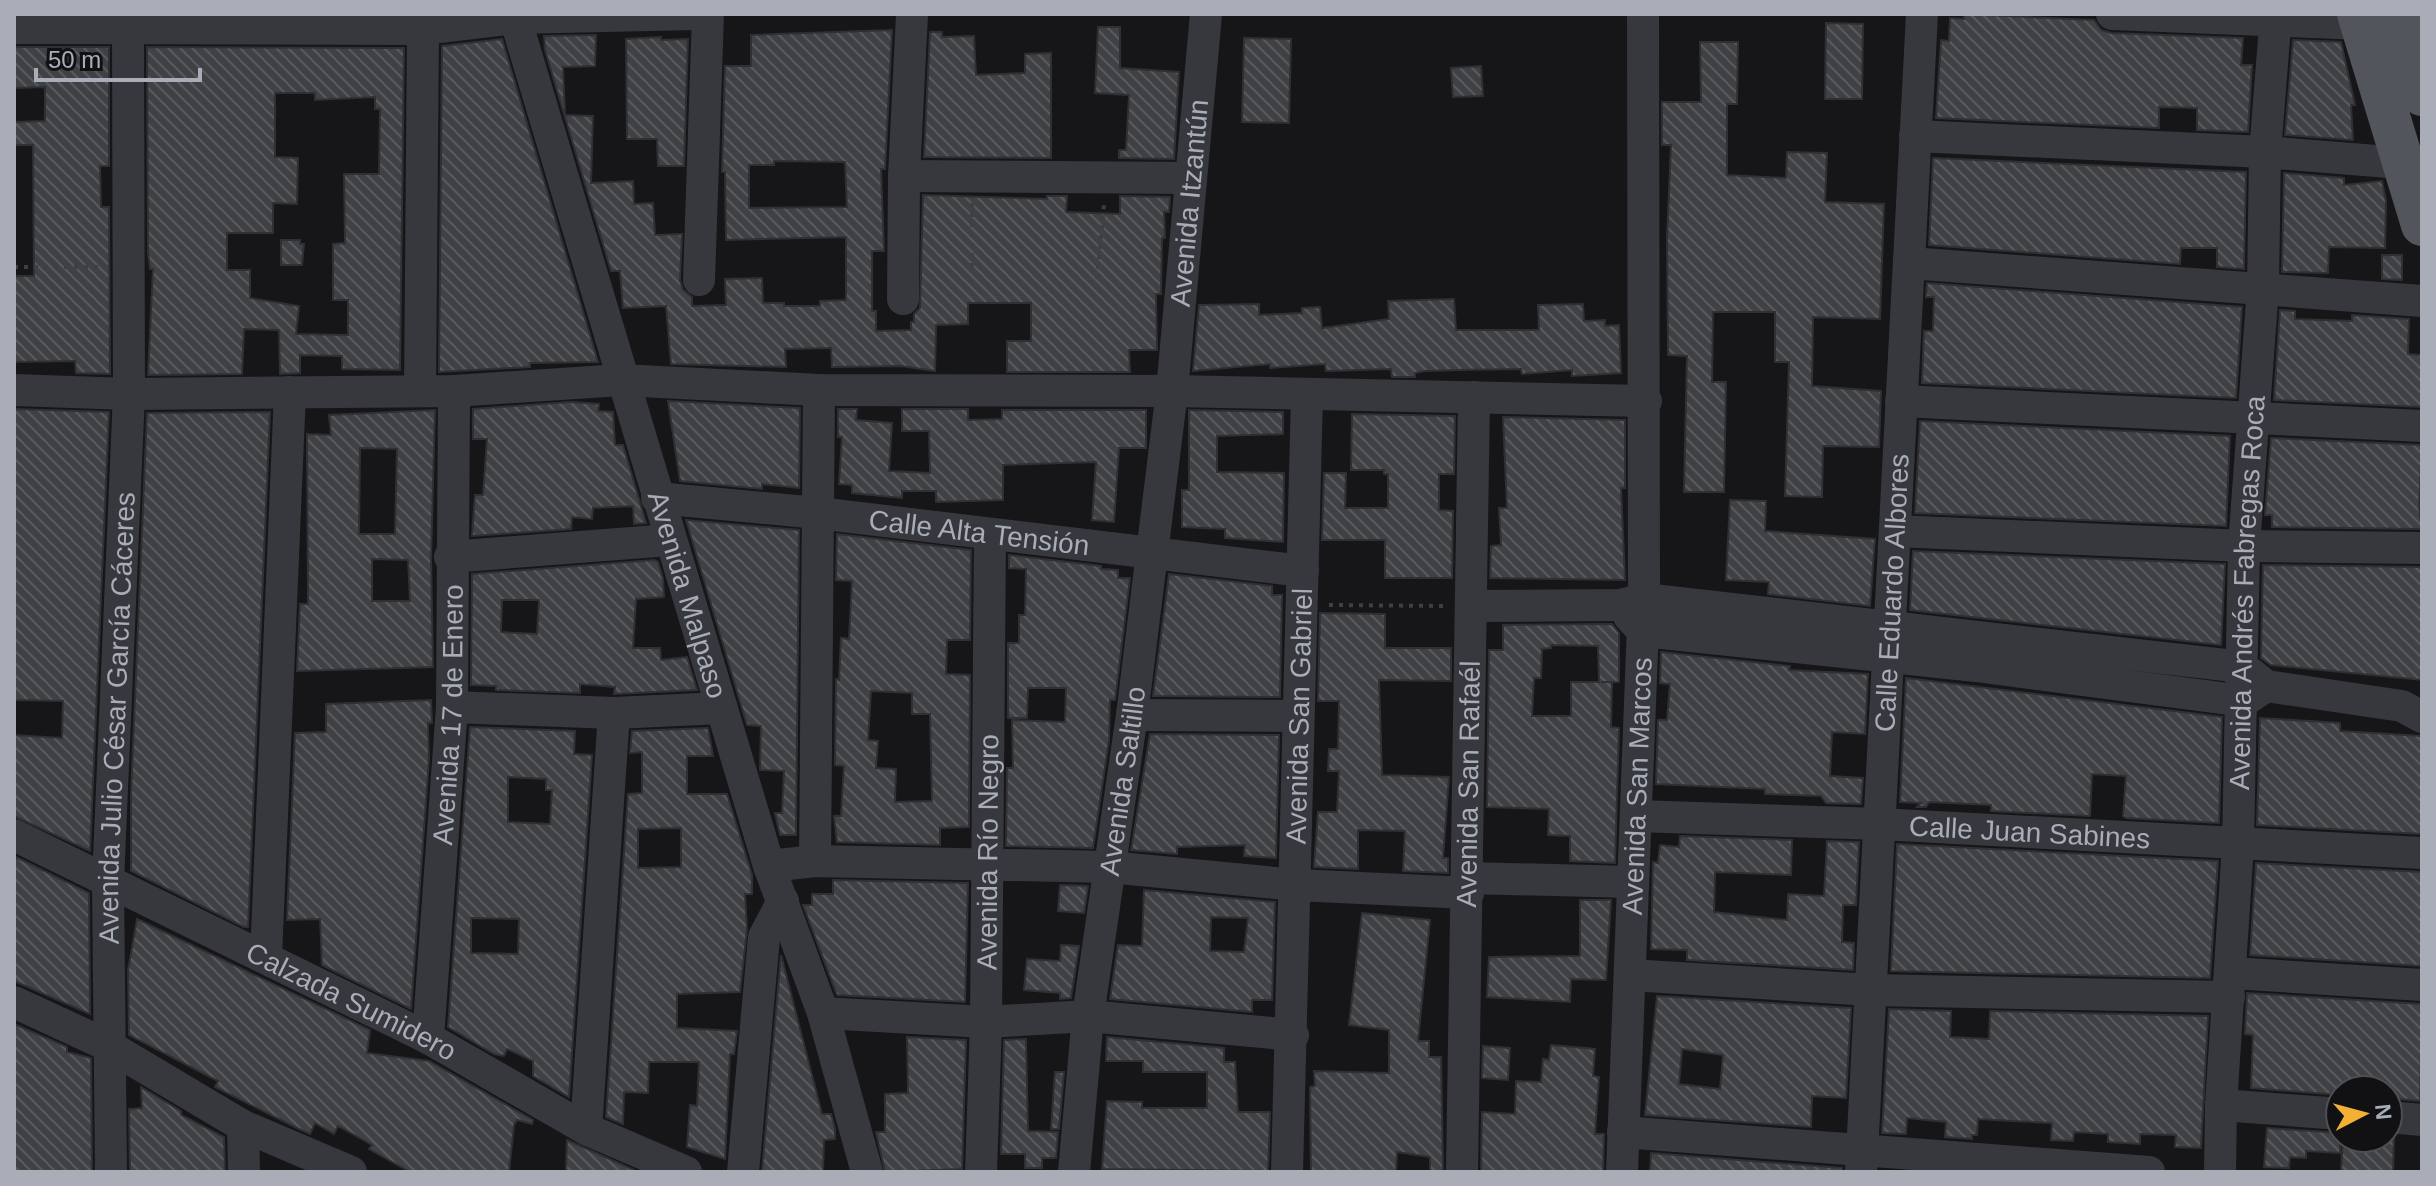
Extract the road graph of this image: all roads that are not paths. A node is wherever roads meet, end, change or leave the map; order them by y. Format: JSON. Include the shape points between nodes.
{"nodes":[{"id":1,"x":695,"y":14,"type":"edge"},
{"id":2,"x":708,"y":14,"type":"edge"},
{"id":3,"x":912,"y":14,"type":"edge"},
{"id":4,"x":1206,"y":14,"type":"edge"},
{"id":5,"x":1643,"y":14,"type":"edge"},
{"id":6,"x":1922,"y":14,"type":"edge"},
{"id":7,"x":2112,"y":14,"type":"edge"},
{"id":8,"x":515,"y":16,"type":"edge"},
{"id":9,"x":2373,"y":17,"type":"edge"},
{"id":10,"x":2275,"y":18,"type":"edge"},
{"id":11,"x":163,"y":22,"type":"edge"},
{"id":12,"x":14,"y":28,"type":"edge"},
{"id":13,"x":423,"y":29,"type":"junction"},
{"id":14,"x":128,"y":30,"type":"junction"},
{"id":15,"x":2422,"y":95,"type":"edge"},
{"id":16,"x":1915,"y":136,"type":"junction"},
{"id":17,"x":2265,"y":152,"type":"junction"},
{"id":18,"x":2401,"y":163,"type":"junction"},
{"id":19,"x":904,"y":176,"type":"junction"},
{"id":20,"x":1191,"y":178,"type":"junction"},
{"id":21,"x":2422,"y":225,"type":"edge"},
{"id":22,"x":1909,"y":263,"type":"junction"},
{"id":23,"x":699,"y":280,"type":"dead end"},
{"id":24,"x":2263,"y":287,"type":"junction"},
{"id":25,"x":903,"y":299,"type":"dead end"},
{"id":26,"x":2422,"y":301,"type":"edge"},
{"id":27,"x":621,"y":380,"type":"junction"},
{"id":28,"x":14,"y":390,"type":"edge"},
{"id":29,"x":819,"y":390,"type":"junction"},
{"id":30,"x":420,"y":391,"type":"junction"},
{"id":31,"x":454,"y":391,"type":"junction"},
{"id":32,"x":1172,"y":391,"type":"junction"},
{"id":33,"x":290,"y":392,"type":"junction"},
{"id":34,"x":129,"y":394,"type":"junction"},
{"id":35,"x":1307,"y":396,"type":"junction"},
{"id":36,"x":1474,"y":397,"type":"junction"},
{"id":37,"x":1646,"y":401,"type":"junction"},
{"id":38,"x":1901,"y":401,"type":"junction"},
{"id":39,"x":2255,"y":415,"type":"junction"},
{"id":40,"x":2422,"y":426,"type":"edge"},
{"id":41,"x":657,"y":498,"type":"junction"},
{"id":42,"x":818,"y":513,"type":"junction"},
{"id":43,"x":1895,"y":531,"type":"junction"},
{"id":44,"x":990,"y":534,"type":"junction"},
{"id":45,"x":670,"y":540,"type":"junction"},
{"id":46,"x":2244,"y":546,"type":"junction"},
{"id":47,"x":2422,"y":548,"type":"edge"},
{"id":48,"x":1151,"y":553,"type":"junction"},
{"id":49,"x":450,"y":557,"type":"junction"},
{"id":50,"x":1303,"y":571,"type":"junction"},
{"id":51,"x":1632,"y":602,"type":"junction"},
{"id":52,"x":1471,"y":606,"type":"junction"},
{"id":53,"x":1643,"y":631,"type":"junction"},
{"id":54,"x":1888,"y":642,"type":"junction"},
{"id":55,"x":2251,"y":685,"type":"junction"},
{"id":56,"x":452,"y":707,"type":"junction"},
{"id":57,"x":722,"y":708,"type":"junction"},
{"id":58,"x":614,"y":713,"type":"junction"},
{"id":59,"x":1132,"y":715,"type":"junction"},
{"id":60,"x":1297,"y":716,"type":"junction"},
{"id":61,"x":2422,"y":717,"type":"edge"},
{"id":62,"x":1636,"y":816,"type":"junction"},
{"id":63,"x":1880,"y":824,"type":"junction"},
{"id":64,"x":14,"y":835,"type":"edge"},
{"id":65,"x":2238,"y":845,"type":"junction"},
{"id":66,"x":2422,"y":853,"type":"edge"},
{"id":67,"x":815,"y":861,"type":"junction"},
{"id":68,"x":987,"y":863,"type":"junction"},
{"id":69,"x":769,"y":866,"type":"junction"},
{"id":70,"x":1109,"y":867,"type":"junction"},
{"id":71,"x":108,"y":882,"type":"junction"},
{"id":72,"x":1633,"y":882,"type":"junction"},
{"id":73,"x":1296,"y":885,"type":"junction"},
{"id":74,"x":1469,"y":886,"type":"junction"},
{"id":75,"x":783,"y":901,"type":"junction"},
{"id":76,"x":266,"y":957,"type":"junction"},
{"id":77,"x":1630,"y":975,"type":"junction"},
{"id":78,"x":2230,"y":985,"type":"junction"},
{"id":79,"x":2422,"y":985,"type":"edge"},
{"id":80,"x":1871,"y":990,"type":"junction"},
{"id":81,"x":14,"y":1002,"type":"edge"},
{"id":82,"x":823,"y":1013,"type":"junction"},
{"id":83,"x":1088,"y":1016,"type":"junction"},
{"id":84,"x":986,"y":1022,"type":"junction"},
{"id":85,"x":1293,"y":1035,"type":"junction"},
{"id":86,"x":428,"y":1038,"type":"junction"},
{"id":87,"x":107,"y":1045,"type":"junction"},
{"id":88,"x":2221,"y":1105,"type":"junction"},
{"id":89,"x":2324,"y":1113,"type":"edge"},
{"id":90,"x":243,"y":1126,"type":"junction"},
{"id":91,"x":586,"y":1129,"type":"junction"},
{"id":92,"x":1623,"y":1132,"type":"junction"},
{"id":93,"x":1862,"y":1161,"type":"edge"},
{"id":94,"x":111,"y":1172,"type":"edge"},
{"id":95,"x":244,"y":1172,"type":"edge"},
{"id":96,"x":351,"y":1172,"type":"edge"},
{"id":97,"x":686,"y":1172,"type":"edge"},
{"id":98,"x":743,"y":1172,"type":"edge"},
{"id":99,"x":867,"y":1172,"type":"edge"},
{"id":100,"x":981,"y":1172,"type":"edge"},
{"id":101,"x":1074,"y":1172,"type":"edge"},
{"id":102,"x":1287,"y":1172,"type":"edge"},
{"id":103,"x":1462,"y":1172,"type":"edge"},
{"id":104,"x":1622,"y":1172,"type":"edge"},
{"id":105,"x":2149,"y":1172,"type":"edge"},
{"id":106,"x":2220,"y":1172,"type":"edge"}],
"edges":[{"from":1,"to":8,"type":"street"},
{"from":2,"to":23,"type":"street"},
{"from":3,"to":19,"type":"street"},
{"from":4,"to":20,"type":"street","name":"Avenida Itzantún"},
{"from":5,"to":37,"type":"street","name":"Avenida San Marcos"},
{"from":6,"to":16,"type":"street","name":"Calle Eduardo Albores"},
{"from":7,"to":10,"type":"street"},
{"from":8,"to":13,"type":"street"},
{"from":8,"to":27,"type":"street","name":"Avenida Malpaso"},
{"from":9,"to":10,"type":"street"},
{"from":9,"to":15,"type":"main road"},
{"from":9,"to":18,"type":"main road"},
{"from":10,"to":17,"type":"street","name":"Avenida Andrés Fabregas Roca"},
{"from":11,"to":13,"type":"street"},
{"from":11,"to":14,"type":"street"},
{"from":12,"to":14,"type":"street"},
{"from":13,"to":30,"type":"street"},
{"from":14,"to":34,"type":"street","name":"Avenida Julio César García Cáceres"},
{"from":16,"to":17,"type":"street"},
{"from":16,"to":22,"type":"street","name":"Calle Eduardo Albores"},
{"from":17,"to":18,"type":"street"},
{"from":17,"to":24,"type":"street","name":"Avenida Andrés Fabregas Roca"},
{"from":18,"to":21,"type":"main road"},
{"from":19,"to":20,"type":"street"},
{"from":19,"to":25,"type":"street"},
{"from":20,"to":32,"type":"street","name":"Avenida Itzantún"},
{"from":22,"to":24,"type":"street"},
{"from":22,"to":38,"type":"street","name":"Calle Eduardo Albores"},
{"from":24,"to":26,"type":"street"},
{"from":24,"to":39,"type":"street","name":"Avenida Andrés Fabregas Roca"},
{"from":27,"to":29,"type":"street"},
{"from":27,"to":31,"type":"street"},
{"from":27,"to":41,"type":"street","name":"Avenida Malpaso"},
{"from":28,"to":34,"type":"street"},
{"from":29,"to":32,"type":"street"},
{"from":29,"to":42,"type":"street"},
{"from":30,"to":31,"type":"street"},
{"from":30,"to":33,"type":"street"},
{"from":31,"to":49,"type":"street","name":"Avenida 17 de Enero"},
{"from":32,"to":35,"type":"street"},
{"from":32,"to":48,"type":"street","name":"Avenida Saltillo"},
{"from":33,"to":34,"type":"street"},
{"from":33,"to":76,"type":"street"},
{"from":34,"to":71,"type":"street","name":"Avenida Julio César García Cáceres"},
{"from":35,"to":36,"type":"street"},
{"from":35,"to":50,"type":"street","name":"Avenida San Gabriel"},
{"from":36,"to":37,"type":"street"},
{"from":36,"to":52,"type":"street","name":"Avenida San Rafaél"},
{"from":37,"to":51,"type":"street","name":"Avenida San Marcos"},
{"from":38,"to":39,"type":"street"},
{"from":38,"to":43,"type":"street","name":"Calle Eduardo Albores"},
{"from":39,"to":40,"type":"street"},
{"from":39,"to":46,"type":"street","name":"Avenida Andrés Fabregas Roca"},
{"from":41,"to":42,"type":"street","name":"Calle Alta Tensión"},
{"from":41,"to":45,"type":"street","name":"Avenida Malpaso"},
{"from":42,"to":44,"type":"street","name":"Calle Alta Tensión"},
{"from":42,"to":67,"type":"street"},
{"from":43,"to":46,"type":"street"},
{"from":43,"to":54,"type":"street","name":"Calle Eduardo Albores"},
{"from":44,"to":48,"type":"street","name":"Calle Alta Tensión"},
{"from":44,"to":68,"type":"street","name":"Avenida Río Negro"},
{"from":45,"to":49,"type":"street"},
{"from":45,"to":57,"type":"street","name":"Avenida Malpaso"},
{"from":46,"to":47,"type":"street"},
{"from":46,"to":55,"type":"street","name":"Avenida Andrés Fabregas Roca"},
{"from":48,"to":50,"type":"street","name":"Calle Alta Tensión"},
{"from":48,"to":59,"type":"street","name":"Avenida Saltillo"},
{"from":49,"to":56,"type":"street","name":"Avenida 17 de Enero"},
{"from":50,"to":60,"type":"street","name":"Avenida San Gabriel"},
{"from":51,"to":52,"type":"street"},
{"from":51,"to":53,"type":"street","name":"Avenida San Marcos"},
{"from":51,"to":54,"type":"street"},
{"from":52,"to":74,"type":"street","name":"Avenida San Rafaél"},
{"from":53,"to":54,"type":"street"},
{"from":53,"to":62,"type":"street","name":"Avenida San Marcos"},
{"from":54,"to":55,"type":"street"},
{"from":54,"to":63,"type":"street","name":"Calle Eduardo Albores"},
{"from":55,"to":61,"type":"street","via":[[2402,706]]},
{"from":55,"to":65,"type":"street","name":"Avenida Andrés Fabregas Roca"},
{"from":56,"to":58,"type":"street"},
{"from":56,"to":86,"type":"street","name":"Avenida 17 de Enero"},
{"from":57,"to":58,"type":"street"},
{"from":57,"to":69,"type":"street","name":"Avenida Malpaso"},
{"from":58,"to":91,"type":"street"},
{"from":59,"to":60,"type":"street"},
{"from":59,"to":70,"type":"street","name":"Avenida Saltillo"},
{"from":60,"to":73,"type":"street","name":"Avenida San Gabriel"},
{"from":62,"to":63,"type":"street","name":"Calle Juan Sabines"},
{"from":62,"to":72,"type":"street","name":"Avenida San Marcos"},
{"from":63,"to":65,"type":"street","name":"Calle Juan Sabines"},
{"from":63,"to":80,"type":"street","name":"Calle Eduardo Albores"},
{"from":64,"to":71,"type":"street","name":"Calzada Sumidero"},
{"from":65,"to":66,"type":"street","name":"Calle Juan Sabines"},
{"from":65,"to":78,"type":"street","name":"Avenida Andrés Fabregas Roca"},
{"from":67,"to":68,"type":"street"},
{"from":67,"to":69,"type":"street"},
{"from":68,"to":70,"type":"street"},
{"from":68,"to":84,"type":"street","name":"Avenida Río Negro"},
{"from":69,"to":75,"type":"street","name":"Avenida Malpaso"},
{"from":70,"to":73,"type":"street"},
{"from":70,"to":83,"type":"street","name":"Avenida Saltillo"},
{"from":71,"to":76,"type":"street","name":"Calzada Sumidero"},
{"from":71,"to":87,"type":"street","name":"Avenida Julio César García Cáceres"},
{"from":72,"to":74,"type":"street"},
{"from":72,"to":77,"type":"street","name":"Avenida San Marcos"},
{"from":73,"to":74,"type":"street"},
{"from":73,"to":85,"type":"street","name":"Avenida San Gabriel"},
{"from":74,"to":103,"type":"street","name":"Avenida San Rafaél"},
{"from":75,"to":82,"type":"street","name":"Avenida Malpaso"},
{"from":75,"to":98,"type":"street","via":[[764,937]]},
{"from":76,"to":86,"type":"street","name":"Calzada Sumidero"},
{"from":77,"to":80,"type":"street"},
{"from":77,"to":92,"type":"street","name":"Avenida San Marcos"},
{"from":78,"to":79,"type":"street"},
{"from":78,"to":80,"type":"street"},
{"from":78,"to":88,"type":"street","name":"Avenida Andrés Fabregas Roca"},
{"from":80,"to":93,"type":"street","name":"Calle Eduardo Albores"},
{"from":81,"to":87,"type":"street"},
{"from":82,"to":84,"type":"street"},
{"from":82,"to":99,"type":"street","name":"Avenida Malpaso"},
{"from":83,"to":84,"type":"street"},
{"from":83,"to":85,"type":"street"},
{"from":83,"to":101,"type":"street","name":"Avenida Saltillo"},
{"from":84,"to":100,"type":"street","name":"Avenida Río Negro"},
{"from":85,"to":102,"type":"street","name":"Avenida San Gabriel"},
{"from":86,"to":91,"type":"street","name":"Calzada Sumidero"},
{"from":87,"to":90,"type":"street"},
{"from":87,"to":94,"type":"street","name":"Avenida Julio César García Cáceres"},
{"from":88,"to":89,"type":"street"},
{"from":88,"to":106,"type":"street","name":"Avenida Andrés Fabregas Roca"},
{"from":90,"to":95,"type":"street"},
{"from":90,"to":96,"type":"street"},
{"from":91,"to":97,"type":"street","name":"Calzada Sumidero"},
{"from":92,"to":93,"type":"street"},
{"from":92,"to":104,"type":"street","name":"Avenida San Marcos"},
{"from":93,"to":105,"type":"street"}]}
